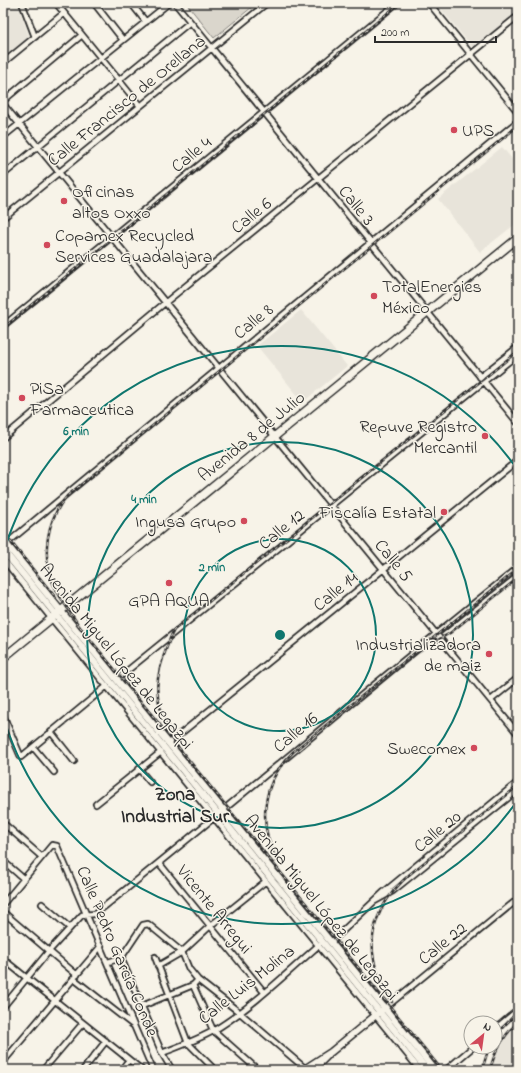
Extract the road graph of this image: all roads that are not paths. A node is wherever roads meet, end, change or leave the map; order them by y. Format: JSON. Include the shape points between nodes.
{"nodes":[{"id":1,"x":22,"y":3,"type":"edge"},
{"id":2,"x":56,"y":3,"type":"edge"},
{"id":3,"x":94,"y":3,"type":"edge"},
{"id":4,"x":131,"y":3,"type":"edge"},
{"id":5,"x":169,"y":3,"type":"edge"},
{"id":6,"x":175,"y":3,"type":"edge"},
{"id":7,"x":267,"y":3,"type":"edge"},
{"id":8,"x":397,"y":3,"type":"edge"},
{"id":9,"x":429,"y":3,"type":"edge"},
{"id":10,"x":64,"y":13,"type":"junction"},
{"id":11,"x":518,"y":16,"type":"edge"},
{"id":12,"x":146,"y":22,"type":"junction"},
{"id":13,"x":190,"y":22,"type":"junction"},
{"id":14,"x":82,"y":35,"type":"junction"},
{"id":15,"x":35,"y":37,"type":"junction"},
{"id":16,"x":123,"y":40,"type":"junction"},
{"id":17,"x":211,"y":48,"type":"junction"},
{"id":18,"x":471,"y":54,"type":"junction"},
{"id":19,"x":101,"y":58,"type":"junction"},
{"id":20,"x":3,"y":63,"type":"edge"},
{"id":21,"x":119,"y":80,"type":"junction"},
{"id":22,"x":3,"y":102,"type":"edge"},
{"id":23,"x":140,"y":106,"type":"junction"},
{"id":24,"x":264,"y":112,"type":"junction"},
{"id":25,"x":518,"y":112,"type":"edge"},
{"id":26,"x":518,"y":121,"type":"edge"},
{"id":27,"x":19,"y":123,"type":"junction"},
{"id":28,"x":3,"y":137,"type":"edge"},
{"id":29,"x":38,"y":146,"type":"junction"},
{"id":30,"x":59,"y":172,"type":"junction"},
{"id":31,"x":3,"y":175,"type":"edge"},
{"id":32,"x":318,"y":179,"type":"junction"},
{"id":33,"x":3,"y":218,"type":"edge"},
{"id":34,"x":113,"y":236,"type":"junction"},
{"id":35,"x":518,"y":238,"type":"edge"},
{"id":36,"x":371,"y":243,"type":"junction"},
{"id":37,"x":166,"y":302,"type":"junction"},
{"id":38,"x":427,"y":313,"type":"junction"},
{"id":39,"x":3,"y":326,"type":"edge"},
{"id":40,"x":518,"y":347,"type":"edge"},
{"id":41,"x":518,"y":354,"type":"edge"},
{"id":42,"x":219,"y":367,"type":"junction"},
{"id":43,"x":480,"y":377,"type":"junction"},
{"id":44,"x":484,"y":382,"type":"junction"},
{"id":45,"x":518,"y":423,"type":"edge"},
{"id":46,"x":275,"y":436,"type":"junction"},
{"id":47,"x":3,"y":438,"type":"edge"},
{"id":48,"x":518,"y":460,"type":"edge"},
{"id":49,"x":332,"y":505,"type":"junction"},
{"id":50,"x":4,"y":542,"type":"edge"},
{"id":51,"x":3,"y":550,"type":"edge"},
{"id":52,"x":3,"y":559,"type":"edge"},
{"id":53,"x":518,"y":568,"type":"edge"},
{"id":54,"x":383,"y":569,"type":"junction"},
{"id":55,"x":56,"y":615,"type":"junction"},
{"id":56,"x":436,"y":633,"type":"junction"},
{"id":57,"x":3,"y":658,"type":"edge"},
{"id":58,"x":518,"y":678,"type":"edge"},
{"id":59,"x":116,"y":679,"type":"junction"},
{"id":60,"x":107,"y":686,"type":"junction"},
{"id":61,"x":491,"y":700,"type":"junction"},
{"id":62,"x":3,"y":715,"type":"edge"},
{"id":63,"x":51,"y":732,"type":"junction"},
{"id":64,"x":518,"y":734,"type":"edge"},
{"id":65,"x":169,"y":743,"type":"junction"},
{"id":66,"x":33,"y":747,"type":"junction"},
{"id":67,"x":161,"y":752,"type":"junction"},
{"id":68,"x":74,"y":761,"type":"dead end"},
{"id":69,"x":139,"y":770,"type":"junction"},
{"id":70,"x":54,"y":772,"type":"dead end"},
{"id":71,"x":150,"y":782,"type":"dead end"},
{"id":72,"x":518,"y":782,"type":"edge"},
{"id":73,"x":518,"y":790,"type":"edge"},
{"id":74,"x":96,"y":804,"type":"dead end"},
{"id":75,"x":219,"y":814,"type":"junction"},
{"id":76,"x":3,"y":824,"type":"edge"},
{"id":77,"x":42,"y":856,"type":"junction"},
{"id":78,"x":3,"y":861,"type":"edge"},
{"id":79,"x":159,"y":863,"type":"junction"},
{"id":80,"x":24,"y":878,"type":"junction"},
{"id":81,"x":266,"y":881,"type":"junction"},
{"id":82,"x":518,"y":899,"type":"edge"},
{"id":83,"x":374,"y":902,"type":"junction"},
{"id":84,"x":3,"y":904,"type":"edge"},
{"id":85,"x":42,"y":904,"type":"dead end"},
{"id":86,"x":3,"y":912,"type":"edge"},
{"id":87,"x":88,"y":914,"type":"junction"},
{"id":88,"x":210,"y":926,"type":"junction"},
{"id":89,"x":70,"y":928,"type":"junction"},
{"id":90,"x":331,"y":942,"type":"junction"},
{"id":91,"x":320,"y":944,"type":"junction"},
{"id":92,"x":101,"y":946,"type":"junction"},
{"id":93,"x":49,"y":951,"type":"junction"},
{"id":94,"x":182,"y":952,"type":"junction"},
{"id":95,"x":121,"y":958,"type":"junction"},
{"id":96,"x":155,"y":958,"type":"dead end"},
{"id":97,"x":3,"y":959,"type":"edge"},
{"id":98,"x":108,"y":962,"type":"junction"},
{"id":99,"x":158,"y":966,"type":"junction"},
{"id":100,"x":75,"y":977,"type":"junction"},
{"id":101,"x":27,"y":978,"type":"junction"},
{"id":102,"x":198,"y":980,"type":"junction"},
{"id":103,"x":193,"y":986,"type":"junction"},
{"id":104,"x":264,"y":992,"type":"junction"},
{"id":105,"x":169,"y":995,"type":"junction"},
{"id":106,"x":55,"y":1001,"type":"junction"},
{"id":107,"x":142,"y":1006,"type":"junction"},
{"id":108,"x":3,"y":1007,"type":"edge"},
{"id":109,"x":518,"y":1010,"type":"edge"},
{"id":110,"x":239,"y":1012,"type":"junction"},
{"id":111,"x":380,"y":1012,"type":"junction"},
{"id":112,"x":503,"y":1022,"type":"edge"},
{"id":113,"x":83,"y":1023,"type":"junction"},
{"id":114,"x":134,"y":1026,"type":"junction"},
{"id":115,"x":214,"y":1030,"type":"junction"},
{"id":116,"x":106,"y":1041,"type":"junction"},
{"id":117,"x":188,"y":1043,"type":"junction"},
{"id":118,"x":331,"y":1052,"type":"junction"},
{"id":119,"x":162,"y":1053,"type":"junction"},
{"id":120,"x":464,"y":1055,"type":"edge"},
{"id":121,"x":129,"y":1060,"type":"junction"},
{"id":122,"x":3,"y":1062,"type":"edge"},
{"id":123,"x":305,"y":1069,"type":"edge"},
{"id":124,"x":43,"y":1070,"type":"edge"},
{"id":125,"x":83,"y":1070,"type":"edge"},
{"id":126,"x":121,"y":1070,"type":"edge"},
{"id":127,"x":142,"y":1070,"type":"edge"},
{"id":128,"x":154,"y":1070,"type":"edge"},
{"id":129,"x":172,"y":1070,"type":"edge"},
{"id":130,"x":215,"y":1070,"type":"edge"},
{"id":131,"x":258,"y":1070,"type":"edge"},
{"id":132,"x":313,"y":1070,"type":"edge"},
{"id":133,"x":420,"y":1070,"type":"edge"},
{"id":134,"x":427,"y":1070,"type":"edge"},
{"id":135,"x":435,"y":1070,"type":"edge"},
{"id":136,"x":446,"y":1070,"type":"edge"}],
"edges":[{"from":1,"to":15,"type":"street"},
{"from":2,"to":10,"type":"street"},
{"from":3,"to":16,"type":"street"},
{"from":4,"to":12,"type":"street"},
{"from":5,"to":12,"type":"street"},
{"from":6,"to":13,"type":"street","name":"Calle 3"},
{"from":7,"to":17,"type":"street","name":"Calle Francisco de Orellana"},
{"from":8,"to":24,"type":"street","name":"Calle 4"},
{"from":9,"to":18,"type":"street"},
{"from":10,"to":14,"type":"street"},
{"from":10,"to":15,"type":"street"},
{"from":11,"to":18,"type":"street","name":"Calle 6"},
{"from":12,"to":16,"type":"street"},
{"from":13,"to":17,"type":"street","name":"Calle 3"},
{"from":13,"to":21,"type":"street"},
{"from":14,"to":19,"type":"street"},
{"from":14,"to":22,"type":"street"},
{"from":15,"to":20,"type":"street"},
{"from":16,"to":19,"type":"street"},
{"from":17,"to":23,"type":"street","name":"Calle Francisco de Orellana"},
{"from":17,"to":24,"type":"street","name":"Calle 3"},
{"from":18,"to":25,"type":"street"},
{"from":18,"to":32,"type":"street","name":"Calle 6"},
{"from":19,"to":21,"type":"street"},
{"from":19,"to":27,"type":"street"},
{"from":21,"to":23,"type":"street"},
{"from":21,"to":29,"type":"street"},
{"from":22,"to":27,"type":"street","name":"Calle 5"},
{"from":23,"to":30,"type":"street","name":"Calle Francisco de Orellana"},
{"from":24,"to":32,"type":"street","name":"Calle 3"},
{"from":24,"to":34,"type":"street","name":"Calle 4"},
{"from":26,"to":36,"type":"street","name":"Calle 8"},
{"from":27,"to":28,"type":"street"},
{"from":27,"to":29,"type":"street","name":"Calle 5"},
{"from":29,"to":30,"type":"street","name":"Calle 5"},
{"from":29,"to":31,"type":"street"},
{"from":30,"to":33,"type":"street","name":"Calle Francisco de Orellana"},
{"from":30,"to":34,"type":"street","name":"Calle 5"},
{"from":32,"to":36,"type":"street","name":"Calle 3"},
{"from":32,"to":37,"type":"street","name":"Calle 6"},
{"from":34,"to":37,"type":"street","name":"Calle 5"},
{"from":34,"to":39,"type":"street","name":"Calle 4"},
{"from":35,"to":38,"type":"main road","name":"Avenida 8 de Julio"},
{"from":36,"to":38,"type":"street","name":"Calle 3"},
{"from":36,"to":42,"type":"street","name":"Calle 8"},
{"from":37,"to":42,"type":"street","name":"Calle 5"},
{"from":37,"to":47,"type":"street","name":"Calle 6"},
{"from":38,"to":43,"type":"street","name":"Calle 3"},
{"from":38,"to":46,"type":"main road","name":"Avenida 8 de Julio"},
{"from":40,"to":43,"type":"street"},
{"from":41,"to":44,"type":"street","name":"Calle 12"},
{"from":42,"to":46,"type":"street","name":"Calle 5"},
{"from":42,"to":50,"type":"street","name":"Calle 8"},
{"from":43,"to":44,"type":"street","name":"Calle 3"},
{"from":44,"to":45,"type":"street","name":"Calle 3"},
{"from":44,"to":49,"type":"street","name":"Calle 12"},
{"from":46,"to":49,"type":"street","name":"Calle 5"},
{"from":46,"to":55,"type":"main road","name":"Avenida 8 de Julio"},
{"from":48,"to":54,"type":"street","name":"Calle 14"},
{"from":49,"to":54,"type":"street","name":"Calle 5"},
{"from":49,"to":59,"type":"street","name":"Calle 12"},
{"from":50,"to":55,"type":"main road","name":"Avenida Miguel López de Legazpi"},
{"from":51,"to":55,"type":"main road","name":"Avenida Miguel López de Legazpi"},
{"from":52,"to":55,"type":"street","name":"Avenida Miguel López de Legazpi"},
{"from":53,"to":56,"type":"street","name":"Calle 16"},
{"from":54,"to":56,"type":"street","name":"Calle 5"},
{"from":54,"to":65,"type":"street","name":"Calle 14"},
{"from":55,"to":57,"type":"main road","name":"Avenida 8 de Julio"},
{"from":55,"to":59,"type":"main road","name":"Avenida Miguel López de Legazpi"},
{"from":55,"to":60,"type":"street","name":"Avenida Miguel López de Legazpi"},
{"from":55,"to":75,"type":"main road","name":"Avenida Miguel López de Legazpi"},
{"from":56,"to":61,"type":"street","name":"Calle 5"},
{"from":56,"to":75,"type":"street","name":"Calle 16"},
{"from":58,"to":61,"type":"street"},
{"from":59,"to":65,"type":"main road","name":"Avenida Miguel López de Legazpi"},
{"from":60,"to":63,"type":"street"},
{"from":60,"to":67,"type":"street","name":"Avenida Miguel López de Legazpi"},
{"from":61,"to":64,"type":"street","name":"Calle 5"},
{"from":62,"to":66,"type":"street","via":[[21,757]]},
{"from":63,"to":66,"type":"street"},
{"from":63,"to":68,"type":"street"},
{"from":65,"to":75,"type":"main road","name":"Avenida Miguel López de Legazpi"},
{"from":66,"to":70,"type":"street"},
{"from":67,"to":69,"type":"street"},
{"from":67,"to":75,"type":"street","name":"Avenida Miguel López de Legazpi"},
{"from":69,"to":71,"type":"street"},
{"from":69,"to":74,"type":"street"},
{"from":72,"to":83,"type":"street","name":"Calle 20"},
{"from":73,"to":83,"type":"street","name":"Calle 20","via":[[393,892]]},
{"from":75,"to":79,"type":"street","name":"Calle 16"},
{"from":75,"to":81,"type":"street","name":"Avenida Miguel López de Legazpi"},
{"from":75,"to":90,"type":"main road","name":"Avenida Miguel López de Legazpi"},
{"from":75,"to":91,"type":"main road","name":"Avenida Miguel López de Legazpi"},
{"from":76,"to":77,"type":"street"},
{"from":77,"to":80,"type":"street"},
{"from":77,"to":87,"type":"street","name":"Calle Pedro García Conde","via":[[55,844],[58,846]]},
{"from":78,"to":80,"type":"street"},
{"from":79,"to":87,"type":"street","name":"Calle 16","via":[[95,914]]},
{"from":79,"to":88,"type":"street","name":"Vicente Arregui"},
{"from":80,"to":84,"type":"street"},
{"from":81,"to":88,"type":"street"},
{"from":81,"to":91,"type":"street","name":"Avenida Miguel López de Legazpi"},
{"from":82,"to":111,"type":"street","name":"Calle 22"},
{"from":83,"to":90,"type":"street","name":"Calle 20"},
{"from":85,"to":89,"type":"street"},
{"from":86,"to":93,"type":"street"},
{"from":87,"to":89,"type":"street","name":"Calle 16","via":[[82,915]]},
{"from":87,"to":92,"type":"street","name":"Calle Pedro García Conde"},
{"from":88,"to":94,"type":"street"},
{"from":88,"to":104,"type":"street","name":"Vicente Arregui"},
{"from":89,"to":93,"type":"street","name":"Calle 16"},
{"from":90,"to":111,"type":"main road","name":"Avenida Miguel López de Legazpi"},
{"from":91,"to":104,"type":"street","name":"Calle Luis Molina"},
{"from":91,"to":111,"type":"main road","name":"Avenida Miguel López de Legazpi"},
{"from":92,"to":98,"type":"street","name":"Calle Pedro García Conde"},
{"from":92,"to":100,"type":"street"},
{"from":93,"to":100,"type":"street"},
{"from":93,"to":101,"type":"street","name":"Calle 16"},
{"from":94,"to":95,"type":"street","via":[[145,923]]},
{"from":94,"to":99,"type":"street"},
{"from":94,"to":102,"type":"street","via":[[189,970]]},
{"from":95,"to":98,"type":"street"},
{"from":95,"to":107,"type":"street"},
{"from":96,"to":99,"type":"street"},
{"from":97,"to":101,"type":"street"},
{"from":98,"to":114,"type":"street","name":"Calle Pedro García Conde"},
{"from":99,"to":105,"type":"street"},
{"from":100,"to":106,"type":"street"},
{"from":100,"to":114,"type":"street"},
{"from":101,"to":106,"type":"street"},
{"from":101,"to":108,"type":"street","name":"Calle 16"},
{"from":102,"to":103,"type":"street"},
{"from":102,"to":110,"type":"street"},
{"from":103,"to":105,"type":"street"},
{"from":103,"to":115,"type":"street"},
{"from":104,"to":110,"type":"street","name":"Calle Luis Molina"},
{"from":105,"to":107,"type":"street"},
{"from":105,"to":117,"type":"street"},
{"from":106,"to":113,"type":"street"},
{"from":106,"to":122,"type":"street"},
{"from":107,"to":119,"type":"street"},
{"from":109,"to":112,"type":"street"},
{"from":110,"to":115,"type":"street","name":"Calle Luis Molina"},
{"from":110,"to":123,"type":"street"},
{"from":111,"to":118,"type":"main road"},
{"from":111,"to":133,"type":"street","name":"Avenida Miguel López de Legazpi"},
{"from":111,"to":134,"type":"main road","name":"Avenida Miguel López de Legazpi"},
{"from":111,"to":135,"type":"main road","name":"Avenida Miguel López de Legazpi"},
{"from":113,"to":116,"type":"street"},
{"from":113,"to":124,"type":"street"},
{"from":114,"to":128,"type":"street","name":"Calle Pedro García Conde"},
{"from":115,"to":117,"type":"street","name":"Calle Luis Molina"},
{"from":115,"to":131,"type":"street"},
{"from":116,"to":121,"type":"street"},
{"from":116,"to":125,"type":"street"},
{"from":117,"to":119,"type":"street","name":"Calle Luis Molina"},
{"from":117,"to":130,"type":"street"},
{"from":118,"to":123,"type":"main road"},
{"from":118,"to":132,"type":"main road"},
{"from":119,"to":129,"type":"street"},
{"from":120,"to":136,"type":"street"},
{"from":121,"to":126,"type":"street"},
{"from":121,"to":127,"type":"street"}]}
